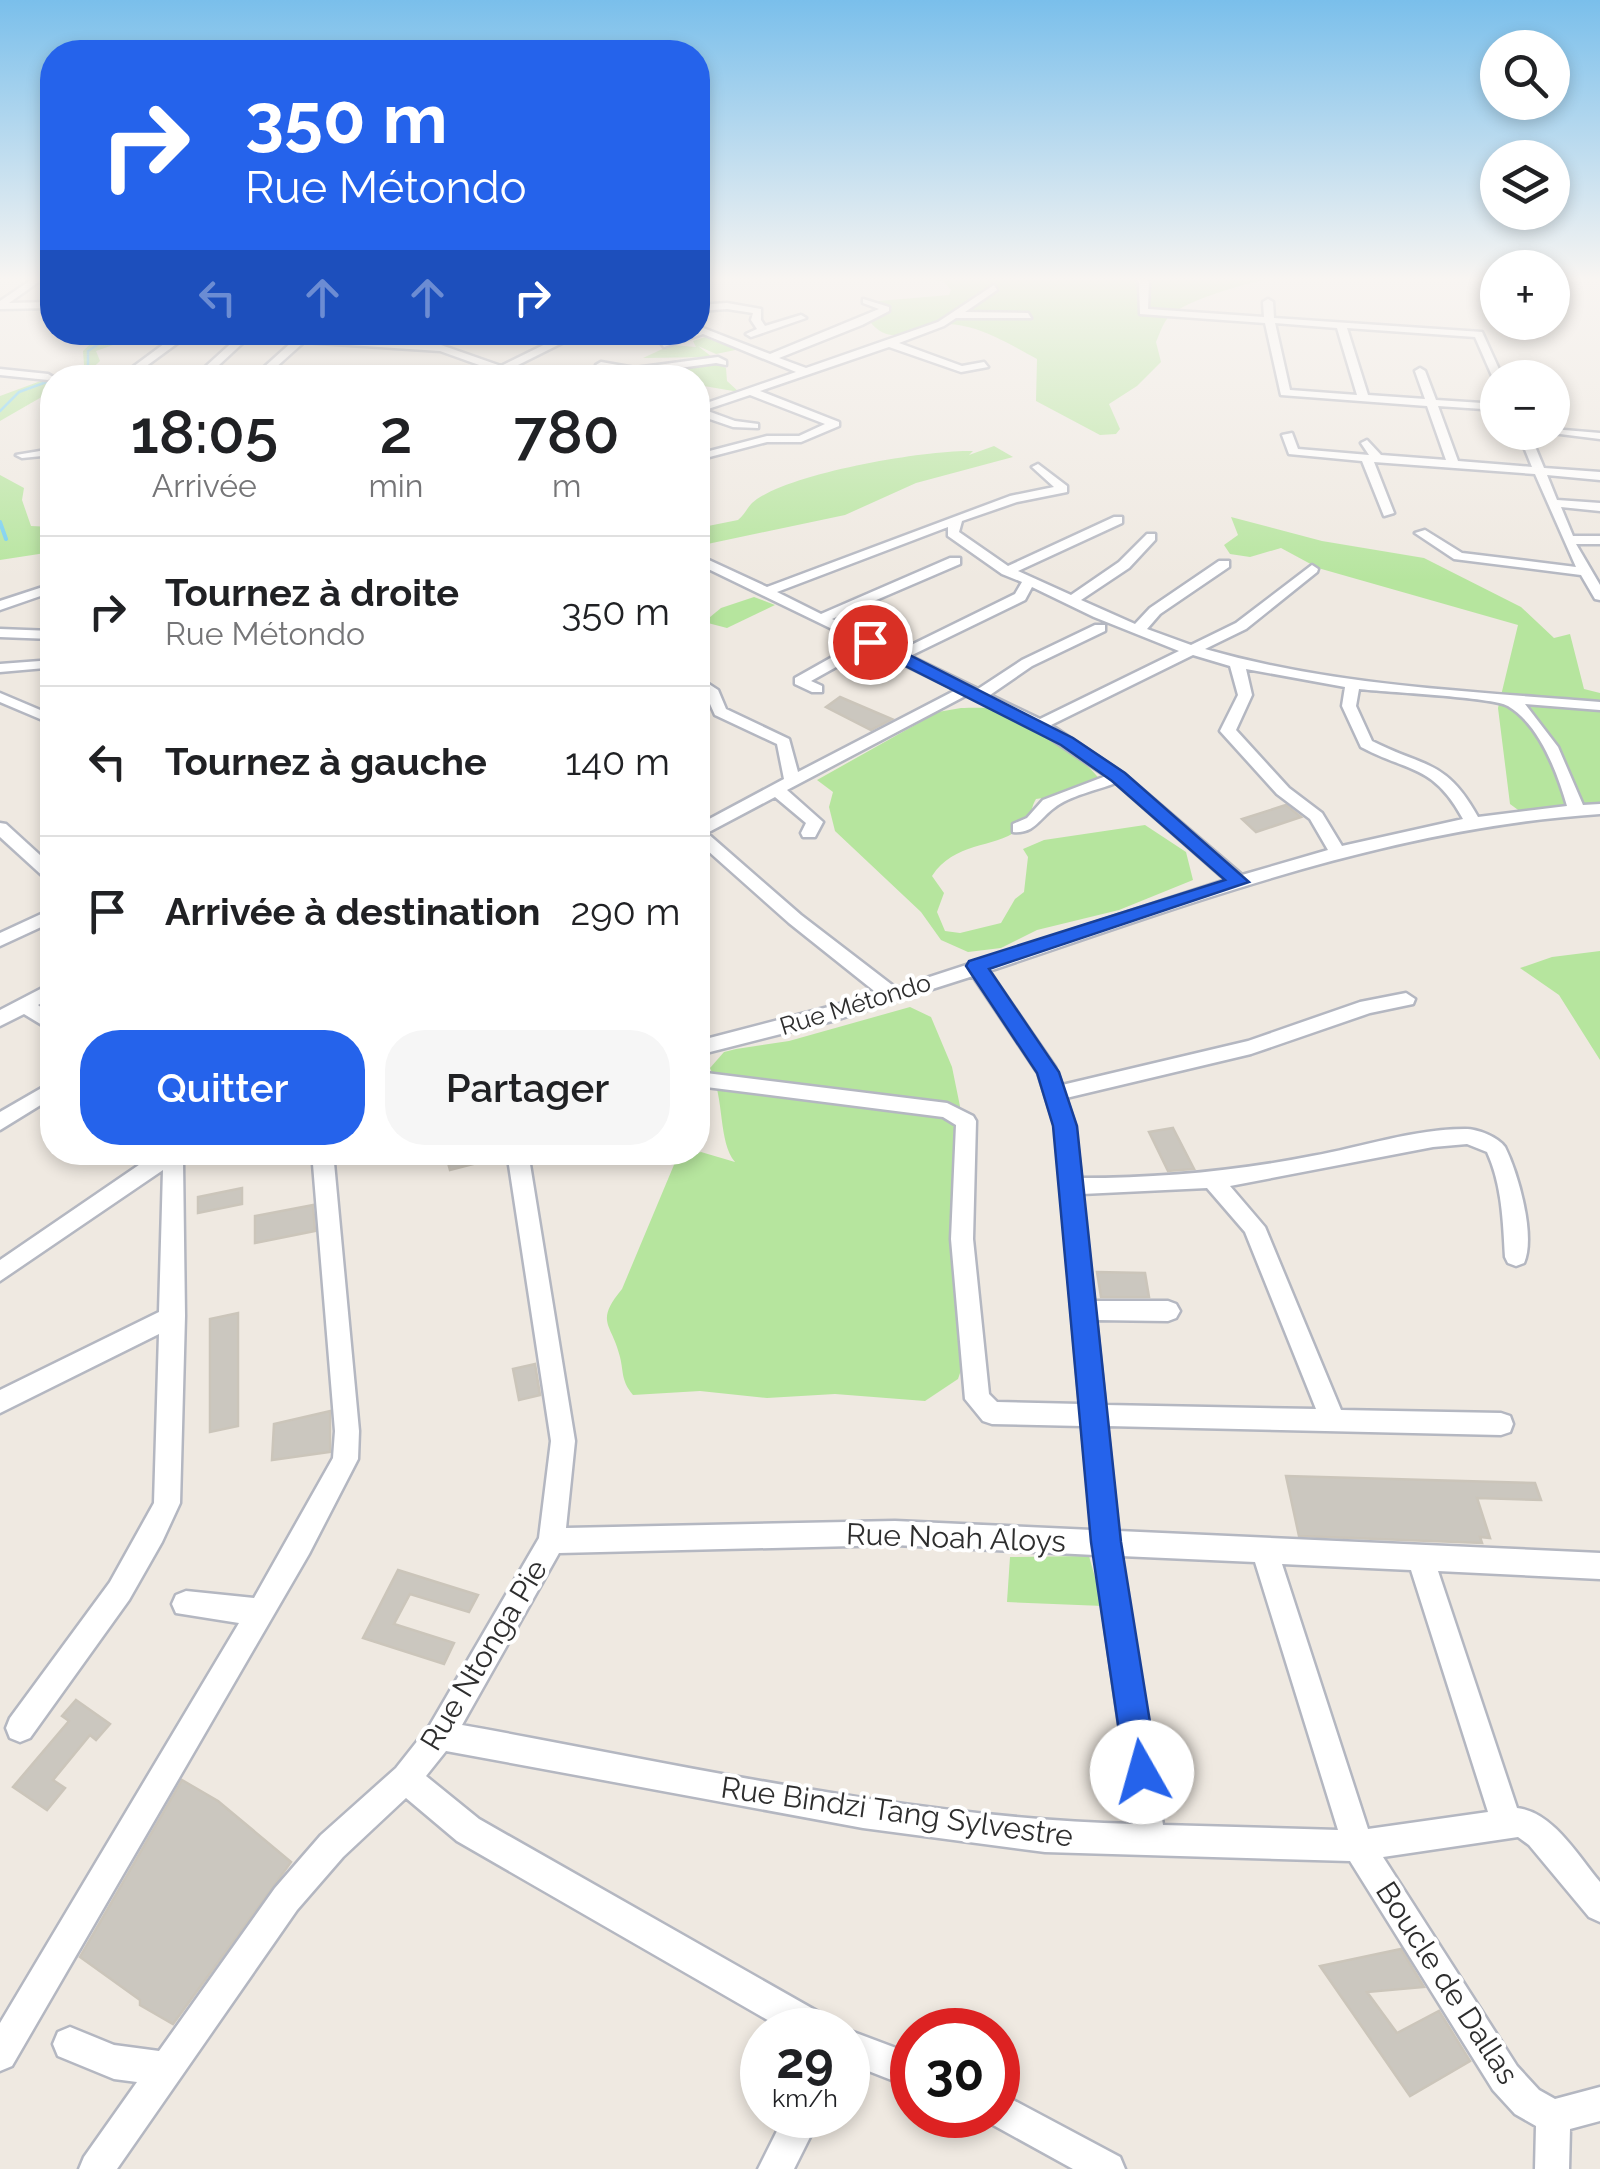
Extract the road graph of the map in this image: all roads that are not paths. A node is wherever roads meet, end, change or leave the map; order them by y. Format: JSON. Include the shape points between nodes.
{"nodes":[{"id":1,"x":736,"y":379,"type":"edge"},
{"id":2,"x":773,"y":379,"type":"edge"},
{"id":3,"x":1282,"y":379,"type":"edge"},
{"id":4,"x":1358,"y":379,"type":"edge"},
{"id":5,"x":1423,"y":379,"type":"edge"},
{"id":6,"x":742,"y":386,"type":"junction"},
{"id":7,"x":1364,"y":399,"type":"junction"},
{"id":8,"x":1433,"y":402,"type":"junction"},
{"id":9,"x":710,"y":403,"type":"edge"},
{"id":10,"x":1480,"y":405,"type":"edge"},
{"id":11,"x":710,"y":415,"type":"edge"},
{"id":12,"x":754,"y":426,"type":"dead end"},
{"id":13,"x":1570,"y":434,"type":"edge"},
{"id":14,"x":1288,"y":435,"type":"dead end"},
{"id":15,"x":1600,"y":436,"type":"edge"},
{"id":16,"x":1367,"y":442,"type":"dead end"},
{"id":17,"x":1529,"y":450,"type":"edge"},
{"id":18,"x":710,"y":451,"type":"edge"},
{"id":19,"x":713,"y":452,"type":"junction"},
{"id":20,"x":40,"y":453,"type":"edge"},
{"id":21,"x":710,"y":453,"type":"edge"},
{"id":22,"x":22,"y":455,"type":"dead end"},
{"id":23,"x":1366,"y":459,"type":"junction"},
{"id":24,"x":1453,"y":464,"type":"junction"},
{"id":25,"x":1038,"y":467,"type":"dead end"},
{"id":26,"x":1536,"y":471,"type":"junction"},
{"id":27,"x":1600,"y":476,"type":"edge"},
{"id":28,"x":1550,"y":503,"type":"junction"},
{"id":29,"x":1600,"y":507,"type":"edge"},
{"id":30,"x":1388,"y":513,"type":"dead end"},
{"id":31,"x":957,"y":519,"type":"junction"},
{"id":32,"x":1118,"y":520,"type":"dead end"},
{"id":33,"x":1420,"y":533,"type":"dead end"},
{"id":34,"x":1152,"y":537,"type":"dead end"},
{"id":35,"x":1568,"y":540,"type":"junction"},
{"id":36,"x":1600,"y":540,"type":"edge"},
{"id":37,"x":955,"y":561,"type":"dead end"},
{"id":38,"x":710,"y":564,"type":"edge"},
{"id":39,"x":1224,"y":564,"type":"dead end"},
{"id":40,"x":1312,"y":569,"type":"dead end"},
{"id":41,"x":1007,"y":571,"type":"junction"},
{"id":42,"x":1584,"y":572,"type":"junction"},
{"id":43,"x":1027,"y":584,"type":"junction"},
{"id":44,"x":40,"y":592,"type":"edge"},
{"id":45,"x":764,"y":593,"type":"junction"},
{"id":46,"x":1600,"y":596,"type":"edge"},
{"id":47,"x":1072,"y":600,"type":"junction"},
{"id":48,"x":0,"y":606,"type":"edge"},
{"id":49,"x":820,"y":618,"type":"junction"},
{"id":50,"x":1100,"y":628,"type":"dead end"},
{"id":51,"x":1137,"y":630,"type":"junction"},
{"id":52,"x":0,"y":633,"type":"edge"},
{"id":53,"x":40,"y":635,"type":"edge"},
{"id":54,"x":870,"y":642,"type":"junction"},
{"id":55,"x":1190,"y":652,"type":"junction"},
{"id":56,"x":900,"y":656,"type":"junction"},
{"id":57,"x":1237,"y":664,"type":"junction"},
{"id":58,"x":40,"y":665,"type":"dead end"},
{"id":59,"x":0,"y":668,"type":"edge"},
{"id":60,"x":1353,"y":682,"type":"junction"},
{"id":61,"x":817,"y":689,"type":"dead end"},
{"id":62,"x":710,"y":691,"type":"edge"},
{"id":63,"x":971,"y":694,"type":"junction"},
{"id":64,"x":1504,"y":697,"type":"junction"},
{"id":65,"x":0,"y":698,"type":"edge"},
{"id":66,"x":1600,"y":706,"type":"edge"},
{"id":67,"x":40,"y":715,"type":"edge"},
{"id":68,"x":1040,"y":725,"type":"junction"},
{"id":69,"x":1118,"y":777,"type":"junction"},
{"id":70,"x":784,"y":784,"type":"junction"},
{"id":71,"x":1576,"y":810,"type":"junction"},
{"id":72,"x":1600,"y":810,"type":"edge"},
{"id":73,"x":1472,"y":822,"type":"junction"},
{"id":74,"x":710,"y":825,"type":"edge"},
{"id":75,"x":0,"y":828,"type":"edge"},
{"id":76,"x":1019,"y":828,"type":"dead end"},
{"id":77,"x":809,"y":833,"type":"dead end"},
{"id":78,"x":710,"y":843,"type":"edge"},
{"id":79,"x":1338,"y":851,"type":"junction"},
{"id":80,"x":40,"y":864,"type":"edge"},
{"id":81,"x":1239,"y":882,"type":"junction"},
{"id":82,"x":40,"y":920,"type":"edge"},
{"id":83,"x":0,"y":940,"type":"edge"},
{"id":84,"x":976,"y":966,"type":"junction"},
{"id":85,"x":891,"y":994,"type":"junction"},
{"id":86,"x":40,"y":997,"type":"edge"},
{"id":87,"x":1406,"y":998,"type":"dead end"},
{"id":88,"x":26,"y":1006,"type":"junction"},
{"id":89,"x":40,"y":1016,"type":"edge"},
{"id":90,"x":0,"y":1019,"type":"edge"},
{"id":91,"x":710,"y":1045,"type":"edge"},
{"id":92,"x":710,"y":1081,"type":"edge"},
{"id":93,"x":1058,"y":1093,"type":"junction"},
{"id":94,"x":40,"y":1097,"type":"edge"},
{"id":95,"x":0,"y":1122,"type":"edge"},
{"id":96,"x":164,"y":1165,"type":"edge"},
{"id":97,"x":178,"y":1165,"type":"edge"},
{"id":98,"x":323,"y":1165,"type":"edge"},
{"id":99,"x":519,"y":1165,"type":"edge"},
{"id":100,"x":1214,"y":1182,"type":"junction"},
{"id":101,"x":1074,"y":1186,"type":"junction"},
{"id":102,"x":1516,"y":1257,"type":"dead end"},
{"id":103,"x":0,"y":1272,"type":"edge"},
{"id":104,"x":1086,"y":1310,"type":"junction"},
{"id":105,"x":1168,"y":1311,"type":"dead end"},
{"id":106,"x":173,"y":1316,"type":"junction"},
{"id":107,"x":0,"y":1402,"type":"edge"},
{"id":108,"x":1094,"y":1414,"type":"junction"},
{"id":109,"x":1332,"y":1420,"type":"junction"},
{"id":110,"x":1501,"y":1424,"type":"dead end"},
{"id":111,"x":552,"y":1541,"type":"junction"},
{"id":112,"x":1106,"y":1542,"type":"junction"},
{"id":113,"x":1264,"y":1550,"type":"junction"},
{"id":114,"x":1420,"y":1556,"type":"junction"},
{"id":115,"x":1596,"y":1571,"type":"edge"},
{"id":116,"x":186,"y":1604,"type":"dead end"},
{"id":117,"x":261,"y":1612,"type":"junction"},
{"id":118,"x":20,"y":1728,"type":"dead end"},
{"id":119,"x":440,"y":1734,"type":"junction"},
{"id":120,"x":406,"y":1778,"type":"junction"},
{"id":121,"x":1507,"y":1823,"type":"junction"},
{"id":122,"x":1150,"y":1840,"type":"junction"},
{"id":123,"x":1358,"y":1846,"type":"junction"},
{"id":124,"x":1600,"y":1906,"type":"edge"},
{"id":125,"x":779,"y":2008,"type":"edge"},
{"id":126,"x":70,"y":2044,"type":"dead end"},
{"id":127,"x":0,"y":2054,"type":"edge"},
{"id":128,"x":168,"y":2069,"type":"junction"},
{"id":129,"x":1600,"y":2104,"type":"edge"},
{"id":130,"x":1553,"y":2117,"type":"junction"},
{"id":131,"x":1020,"y":2121,"type":"edge"},
{"id":132,"x":792,"y":2138,"type":"edge"},
{"id":133,"x":96,"y":2169,"type":"edge"},
{"id":134,"x":775,"y":2169,"type":"edge"},
{"id":135,"x":1108,"y":2169,"type":"edge"},
{"id":136,"x":1552,"y":2169,"type":"edge"}],
"edges":[{"from":1,"to":6,"type":"street"},
{"from":2,"to":6,"type":"street"},
{"from":3,"to":7,"type":"street","via":[[1285,393]]},
{"from":4,"to":7,"type":"street"},
{"from":5,"to":8,"type":"street"},
{"from":6,"to":9,"type":"street"},
{"from":6,"to":19,"type":"street","via":[[835,424],[800,439]]},
{"from":7,"to":8,"type":"street"},
{"from":8,"to":10,"type":"street"},
{"from":8,"to":24,"type":"street"},
{"from":11,"to":12,"type":"street"},
{"from":13,"to":15,"type":"street"},
{"from":14,"to":23,"type":"street","via":[[1293,452]]},
{"from":16,"to":23,"type":"street","via":[[1376,456]]},
{"from":17,"to":26,"type":"street"},
{"from":18,"to":19,"type":"street"},
{"from":19,"to":21,"type":"street"},
{"from":20,"to":22,"type":"street"},
{"from":23,"to":24,"type":"street"},
{"from":23,"to":30,"type":"street"},
{"from":24,"to":26,"type":"street"},
{"from":25,"to":31,"type":"street","via":[[1063,489]]},
{"from":26,"to":27,"type":"street"},
{"from":26,"to":28,"type":"street"},
{"from":28,"to":29,"type":"street"},
{"from":28,"to":35,"type":"street"},
{"from":31,"to":41,"type":"street","via":[[952,533]]},
{"from":31,"to":45,"type":"street"},
{"from":32,"to":41,"type":"street"},
{"from":33,"to":42,"type":"street","via":[[1460,556]]},
{"from":34,"to":47,"type":"street"},
{"from":35,"to":36,"type":"street"},
{"from":35,"to":42,"type":"street"},
{"from":37,"to":49,"type":"street"},
{"from":38,"to":45,"type":"street"},
{"from":39,"to":51,"type":"street"},
{"from":40,"to":55,"type":"street","via":[[1261,614]]},
{"from":41,"to":43,"type":"street"},
{"from":42,"to":46,"type":"street"},
{"from":43,"to":47,"type":"street"},
{"from":43,"to":56,"type":"street","via":[[1020,596]]},
{"from":44,"to":48,"type":"street"},
{"from":45,"to":49,"type":"street"},
{"from":47,"to":51,"type":"street"},
{"from":49,"to":54,"type":"street"},
{"from":50,"to":63,"type":"street"},
{"from":51,"to":55,"type":"street"},
{"from":52,"to":53,"type":"street"},
{"from":54,"to":56,"type":"street"},
{"from":54,"to":61,"type":"street","via":[[800,681]]},
{"from":55,"to":57,"type":"street"},
{"from":55,"to":68,"type":"street"},
{"from":56,"to":63,"type":"street"},
{"from":57,"to":60,"type":"street"},
{"from":57,"to":79,"type":"street","via":[[1245,695],[1228,731],[1316,816]]},
{"from":58,"to":59,"type":"street"},
{"from":60,"to":64,"type":"street"},
{"from":60,"to":73,"type":"street","via":[[1349,706],[1366,744],[1427,764],[1449,784]]},
{"from":62,"to":70,"type":"street","via":[[720,712],[784,742]]},
{"from":63,"to":68,"type":"street"},
{"from":63,"to":70,"type":"street"},
{"from":64,"to":66,"type":"street"},
{"from":64,"to":71,"type":"street","via":[[1528,716],[1548,746]]},
{"from":65,"to":67,"type":"street"},
{"from":68,"to":69,"type":"street"},
{"from":69,"to":76,"type":"street","via":[[1050,803]]},
{"from":69,"to":81,"type":"street"},
{"from":70,"to":74,"type":"street"},
{"from":70,"to":77,"type":"street","via":[[815,822]]},
{"from":71,"to":72,"type":"street","name":"Rue Métondo"},
{"from":71,"to":73,"type":"street","name":"Rue Métondo"},
{"from":73,"to":79,"type":"street","name":"Rue Métondo"},
{"from":75,"to":80,"type":"street"},
{"from":78,"to":85,"type":"street"},
{"from":79,"to":81,"type":"street","name":"Rue Métondo"},
{"from":81,"to":84,"type":"street","name":"Rue Métondo"},
{"from":82,"to":83,"type":"street"},
{"from":84,"to":85,"type":"street","name":"Rue Métondo"},
{"from":84,"to":93,"type":"street"},
{"from":85,"to":91,"type":"street","name":"Rue Métondo"},
{"from":86,"to":88,"type":"street"},
{"from":87,"to":93,"type":"street","via":[[1252,1047]]},
{"from":88,"to":89,"type":"street"},
{"from":88,"to":90,"type":"street"},
{"from":92,"to":108,"type":"street","via":[[947,1110],[966,1121],[962,1239],[977,1399],[992,1413]]},
{"from":93,"to":101,"type":"street"},
{"from":94,"to":95,"type":"street"},
{"from":96,"to":103,"type":"street"},
{"from":97,"to":106,"type":"street"},
{"from":98,"to":117,"type":"street","via":[[345,1458]]},
{"from":99,"to":111,"type":"street","name":"Rue Ntonga Pie","via":[[564,1441]]},
{"from":100,"to":101,"type":"street"},
{"from":100,"to":102,"type":"street","via":[[1433,1139],[1483,1139],[1506,1168]]},
{"from":100,"to":109,"type":"street","via":[[1254,1227]]},
{"from":101,"to":104,"type":"street"},
{"from":104,"to":105,"type":"street"},
{"from":104,"to":108,"type":"street"},
{"from":106,"to":107,"type":"street"},
{"from":106,"to":118,"type":"street","via":[[168,1503],[112,1599]]},
{"from":108,"to":109,"type":"street"},
{"from":108,"to":112,"type":"street"},
{"from":109,"to":110,"type":"street"},
{"from":111,"to":112,"type":"street","name":"Rue Noah Aloys","via":[[895,1533]]},
{"from":111,"to":119,"type":"street","name":"Rue Ntonga Pie"},
{"from":112,"to":113,"type":"street","name":"Rue Noah Aloys"},
{"from":112,"to":122,"type":"street"},
{"from":113,"to":114,"type":"street","name":"Rue Noah Aloys"},
{"from":113,"to":123,"type":"street","name":"Boucle de Dallas"},
{"from":114,"to":115,"type":"street","name":"Rue Noah Aloys"},
{"from":114,"to":121,"type":"street"},
{"from":116,"to":117,"type":"street"},
{"from":117,"to":127,"type":"street"},
{"from":119,"to":120,"type":"street","name":"Rue Ntonga Pie"},
{"from":119,"to":122,"type":"street","name":"Rue Bindzi Tang Sylvestre","via":[[863,1813],[1046,1837]]},
{"from":120,"to":125,"type":"street","via":[[468,1830]]},
{"from":120,"to":128,"type":"street","name":"Rue Ntonga Pie","via":[[305,1877]]},
{"from":121,"to":123,"type":"street","name":"Rue Bindzi Tang Sylvestre"},
{"from":121,"to":124,"type":"street","via":[[1520,1822],[1540,1834]]},
{"from":122,"to":123,"type":"street","name":"Rue Bindzi Tang Sylvestre"},
{"from":123,"to":130,"type":"street","name":"Boucle de Dallas","via":[[1505,2078]]},
{"from":126,"to":128,"type":"street","via":[[114,2062]]},
{"from":128,"to":133,"type":"street","name":"Rue Ntonga Pie"},
{"from":129,"to":130,"type":"street"},
{"from":130,"to":136,"type":"street"},
{"from":131,"to":135,"type":"street"},
{"from":132,"to":134,"type":"street"}]}
